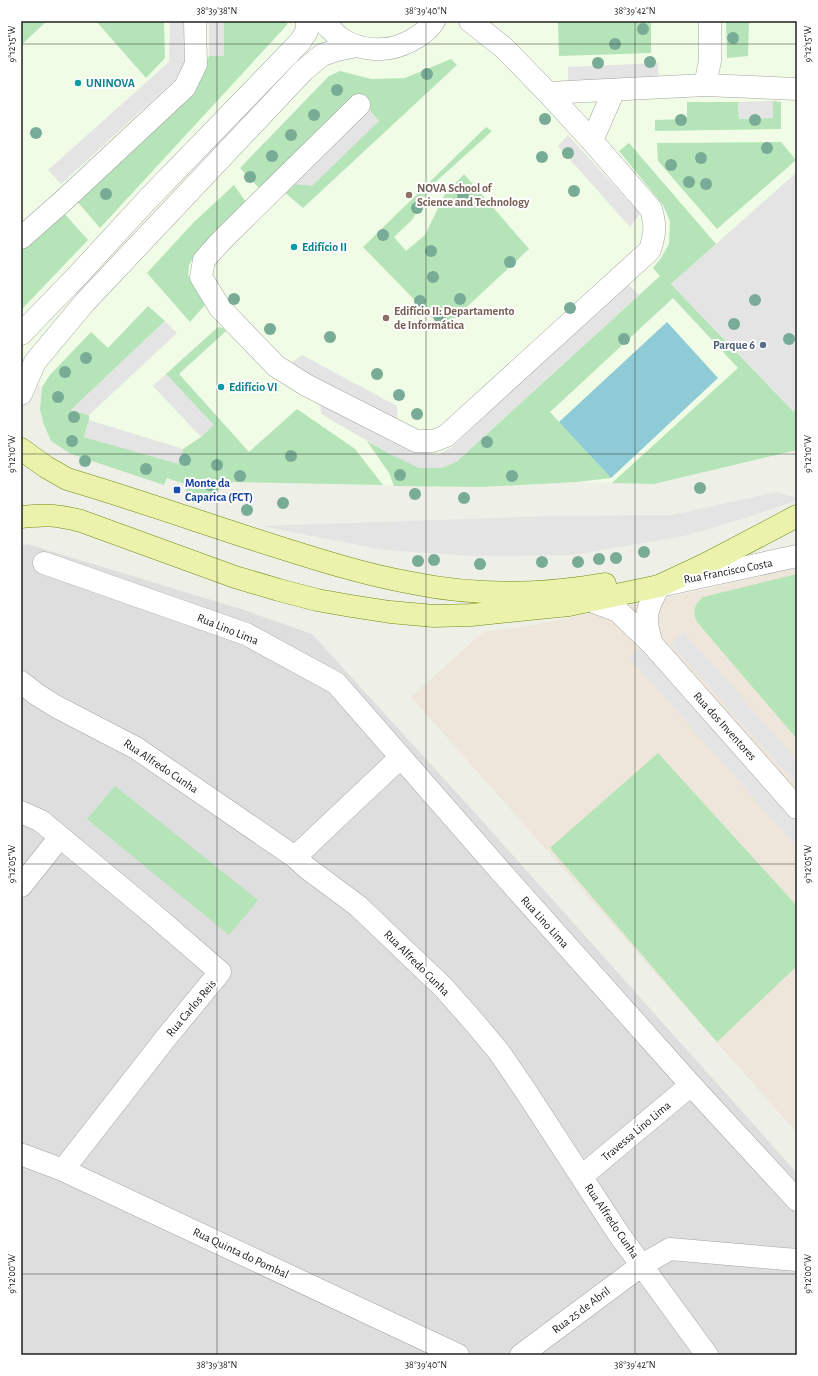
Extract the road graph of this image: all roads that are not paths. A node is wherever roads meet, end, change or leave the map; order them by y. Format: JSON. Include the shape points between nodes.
{"nodes":[{"id":1,"x":195,"y":21,"type":"edge"},
{"id":2,"x":307,"y":21,"type":"edge"},
{"id":3,"x":322,"y":21,"type":"edge"},
{"id":4,"x":434,"y":21,"type":"edge"},
{"id":5,"x":470,"y":21,"type":"edge"},
{"id":6,"x":710,"y":21,"type":"edge"},
{"id":7,"x":356,"y":46,"type":"junction"},
{"id":8,"x":705,"y":85,"type":"junction"},
{"id":9,"x":797,"y":88,"type":"edge"},
{"id":10,"x":614,"y":90,"type":"junction"},
{"id":11,"x":548,"y":93,"type":"junction"},
{"id":12,"x":359,"y":105,"type":"dead end"},
{"id":13,"x":592,"y":141,"type":"junction"},
{"id":14,"x":21,"y":238,"type":"edge"},
{"id":15,"x":21,"y":334,"type":"edge"},
{"id":16,"x":21,"y":394,"type":"edge"},
{"id":17,"x":21,"y":449,"type":"edge"},
{"id":18,"x":21,"y":517,"type":"edge"},
{"id":19,"x":790,"y":520,"type":"edge"},
{"id":20,"x":797,"y":556,"type":"edge"},
{"id":21,"x":44,"y":563,"type":"dead end"},
{"id":22,"x":659,"y":586,"type":"junction"},
{"id":23,"x":591,"y":601,"type":"junction"},
{"id":24,"x":652,"y":644,"type":"junction"},
{"id":25,"x":21,"y":682,"type":"edge"},
{"id":26,"x":401,"y":757,"type":"junction"},
{"id":27,"x":797,"y":808,"type":"edge"},
{"id":28,"x":21,"y":812,"type":"edge"},
{"id":29,"x":60,"y":837,"type":"junction"},
{"id":30,"x":295,"y":857,"type":"junction"},
{"id":31,"x":21,"y":886,"type":"edge"},
{"id":32,"x":691,"y":1085,"type":"junction"},
{"id":33,"x":23,"y":1155,"type":"dead end"},
{"id":34,"x":64,"y":1170,"type":"junction"},
{"id":35,"x":582,"y":1176,"type":"junction"},
{"id":36,"x":797,"y":1200,"type":"edge"},
{"id":37,"x":797,"y":1260,"type":"edge"},
{"id":38,"x":642,"y":1265,"type":"junction"},
{"id":39,"x":458,"y":1355,"type":"edge"},
{"id":40,"x":521,"y":1355,"type":"edge"},
{"id":41,"x":707,"y":1355,"type":"edge"}],
"edges":[{"from":1,"to":14,"type":"street","via":[[196,64],[185,87]]},
{"from":2,"to":15,"type":"street","via":[[300,42]]},
{"from":3,"to":7,"type":"street","via":[[340,38]]},
{"from":4,"to":7,"type":"street","via":[[430,28],[407,44],[382,49]]},
{"from":5,"to":11,"type":"street","via":[[503,47]]},
{"from":6,"to":8,"type":"street","via":[[710,61]]},
{"from":7,"to":16,"type":"street","via":[[322,55],[303,71],[85,302],[35,362]]},
{"from":8,"to":9,"type":"street"},
{"from":8,"to":10,"type":"street"},
{"from":10,"to":11,"type":"street"},
{"from":10,"to":13,"type":"street"},
{"from":11,"to":13,"type":"street"},
{"from":12,"to":13,"type":"street","via":[[217,245],[204,260],[201,277],[220,308],[276,366],[416,441],[433,441],[446,436],[650,250],[655,234],[651,209]]},
{"from":17,"to":19,"type":"main road","via":[[67,479],[261,542],[369,574],[413,584],[488,592],[550,591],[653,574],[709,555]]},
{"from":18,"to":23,"type":"main road","via":[[50,515],[81,521],[235,577],[285,592],[337,604],[390,612],[471,616],[569,606]]},
{"from":19,"to":22,"type":"main road"},
{"from":20,"to":22,"type":"street","name":"Rua Francisco Costa"},
{"from":21,"to":26,"type":"street","name":"Rua Lino Lima","via":[[246,634],[336,683]]},
{"from":22,"to":23,"type":"main road"},
{"from":22,"to":24,"type":"street","name":"Rua dos Inventores","via":[[647,615],[647,629]]},
{"from":23,"to":24,"type":"street","name":"Rua dos Inventores","via":[[618,611]]},
{"from":24,"to":27,"type":"street","name":"Rua dos Inventores"},
{"from":25,"to":30,"type":"street","name":"Rua Alfredo Cunha","via":[[57,707],[136,748]]},
{"from":26,"to":30,"type":"street"},
{"from":26,"to":32,"type":"street","name":"Rua Lino Lima"},
{"from":28,"to":29,"type":"street","name":"Rua Carlos Reis","via":[[41,820]]},
{"from":29,"to":31,"type":"street"},
{"from":29,"to":34,"type":"street","name":"Rua Carlos Reis","via":[[220,972]]},
{"from":30,"to":35,"type":"street","name":"Rua Alfredo Cunha","via":[[358,906],[464,1010],[499,1052]]},
{"from":32,"to":35,"type":"street","name":"Travessa Lino Lima"},
{"from":32,"to":36,"type":"street","name":"Rua Lino Lima"},
{"from":33,"to":34,"type":"street","name":"Rua Quinta do Pombal"},
{"from":34,"to":39,"type":"street","name":"Rua Quinta do Pombal"},
{"from":35,"to":38,"type":"street","name":"Rua Alfredo Cunha","via":[[618,1233]]},
{"from":37,"to":38,"type":"street","name":"Rua 25 de Abril","via":[[670,1249]]},
{"from":38,"to":40,"type":"street","name":"Rua 25 de Abril"},
{"from":38,"to":41,"type":"street","name":"Rua Alfredo Cunha"}]}
